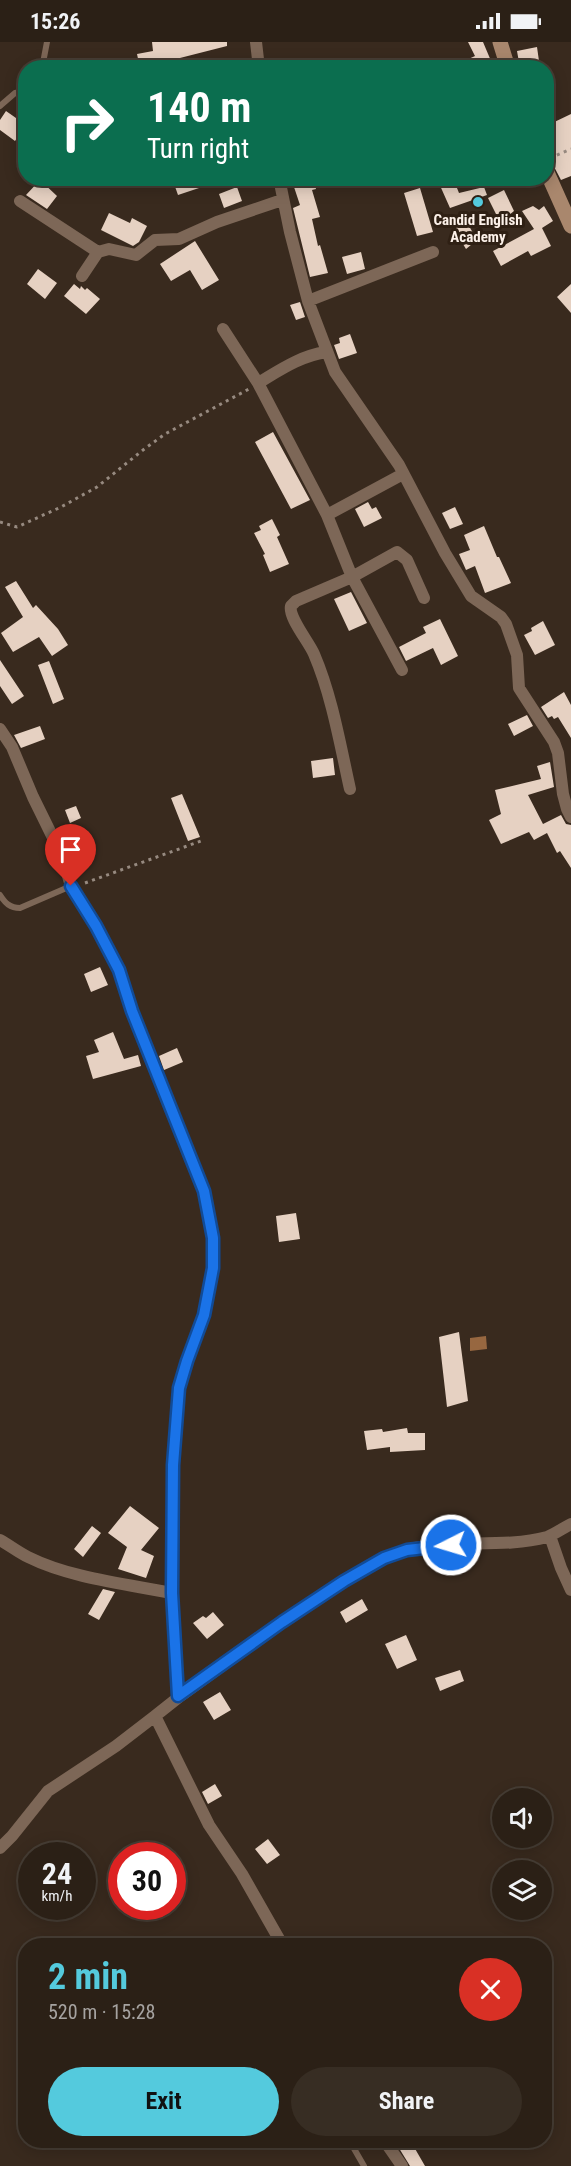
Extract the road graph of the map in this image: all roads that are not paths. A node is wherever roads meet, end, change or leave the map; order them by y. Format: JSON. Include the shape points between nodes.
{"nodes":[{"id":1,"x":47,"y":42,"type":"edge"},
{"id":2,"x":256,"y":42,"type":"edge"},
{"id":3,"x":500,"y":42,"type":"edge"},
{"id":4,"x":44,"y":60,"type":"edge"},
{"id":5,"x":258,"y":60,"type":"edge"},
{"id":6,"x":506,"y":60,"type":"edge"},
{"id":7,"x":18,"y":92,"type":"edge"},
{"id":8,"x":0,"y":106,"type":"edge"},
{"id":9,"x":280,"y":186,"type":"edge"},
{"id":10,"x":553,"y":186,"type":"edge"},
{"id":11,"x":282,"y":200,"type":"junction"},
{"id":12,"x":20,"y":201,"type":"dead end"},
{"id":13,"x":571,"y":226,"type":"edge"},
{"id":14,"x":98,"y":252,"type":"junction"},
{"id":15,"x":433,"y":252,"type":"dead end"},
{"id":16,"x":82,"y":276,"type":"dead end"},
{"id":17,"x":308,"y":302,"type":"junction"},
{"id":18,"x":224,"y":329,"type":"dead end"},
{"id":19,"x":326,"y":352,"type":"junction"},
{"id":20,"x":258,"y":383,"type":"junction"},
{"id":21,"x":403,"y":474,"type":"junction"},
{"id":22,"x":327,"y":514,"type":"junction"},
{"id":23,"x":352,"y":577,"type":"junction"},
{"id":24,"x":424,"y":598,"type":"dead end"},
{"id":25,"x":402,"y":670,"type":"dead end"},
{"id":26,"x":0,"y":729,"type":"edge"},
{"id":27,"x":350,"y":789,"type":"dead end"},
{"id":28,"x":571,"y":817,"type":"edge"},
{"id":29,"x":72,"y":888,"type":"junction"},
{"id":30,"x":0,"y":895,"type":"edge"},
{"id":31,"x":571,"y":1524,"type":"edge"},
{"id":32,"x":550,"y":1536,"type":"junction"},
{"id":33,"x":0,"y":1540,"type":"edge"},
{"id":34,"x":571,"y":1590,"type":"edge"},
{"id":35,"x":172,"y":1593,"type":"junction"},
{"id":36,"x":178,"y":1696,"type":"junction"},
{"id":37,"x":155,"y":1716,"type":"junction"},
{"id":38,"x":0,"y":1848,"type":"edge"},
{"id":39,"x":278,"y":1938,"type":"edge"},
{"id":40,"x":354,"y":2148,"type":"edge"},
{"id":41,"x":390,"y":2148,"type":"edge"},
{"id":42,"x":364,"y":2166,"type":"edge"},
{"id":43,"x":402,"y":2166,"type":"edge"}],
"edges":[{"from":1,"to":4,"type":"lane"},
{"from":2,"to":5,"type":"street"},
{"from":3,"to":6,"type":"main road"},
{"from":7,"to":8,"type":"lane"},
{"from":9,"to":11,"type":"street"},
{"from":10,"to":13,"type":"main road"},
{"from":11,"to":14,"type":"street","via":[[179,239],[155,240],[136,255],[109,249]]},
{"from":11,"to":17,"type":"street"},
{"from":12,"to":14,"type":"street"},
{"from":14,"to":16,"type":"street"},
{"from":15,"to":17,"type":"street"},
{"from":17,"to":19,"type":"street"},
{"from":18,"to":20,"type":"street"},
{"from":19,"to":20,"type":"street","via":[[296,360]]},
{"from":19,"to":21,"type":"street","via":[[334,372]]},
{"from":20,"to":22,"type":"street"},
{"from":21,"to":22,"type":"street"},
{"from":21,"to":28,"type":"street","via":[[471,596],[506,624],[517,656],[519,688],[554,742]]},
{"from":22,"to":23,"type":"street"},
{"from":23,"to":24,"type":"street","via":[[397,552],[407,560]]},
{"from":23,"to":25,"type":"street"},
{"from":23,"to":27,"type":"street","via":[[296,601],[290,610],[314,653],[324,681]]},
{"from":26,"to":29,"type":"street","via":[[62,856]]},
{"from":29,"to":30,"type":"lane","via":[[20,908],[8,905]]},
{"from":29,"to":35,"type":"street","via":[[119,970],[210,1215],[213,1268],[209,1293],[179,1388],[173,1465]]},
{"from":31,"to":32,"type":"street"},
{"from":32,"to":34,"type":"street"},
{"from":32,"to":36,"type":"street","via":[[431,1546],[384,1558],[282,1622]]},
{"from":33,"to":35,"type":"street","via":[[42,1563]]},
{"from":35,"to":36,"type":"street"},
{"from":36,"to":37,"type":"street"},
{"from":37,"to":38,"type":"street","via":[[48,1791]]},
{"from":37,"to":39,"type":"street","via":[[209,1825]]},
{"from":40,"to":42,"type":"lane"},
{"from":41,"to":43,"type":"street"}]}
